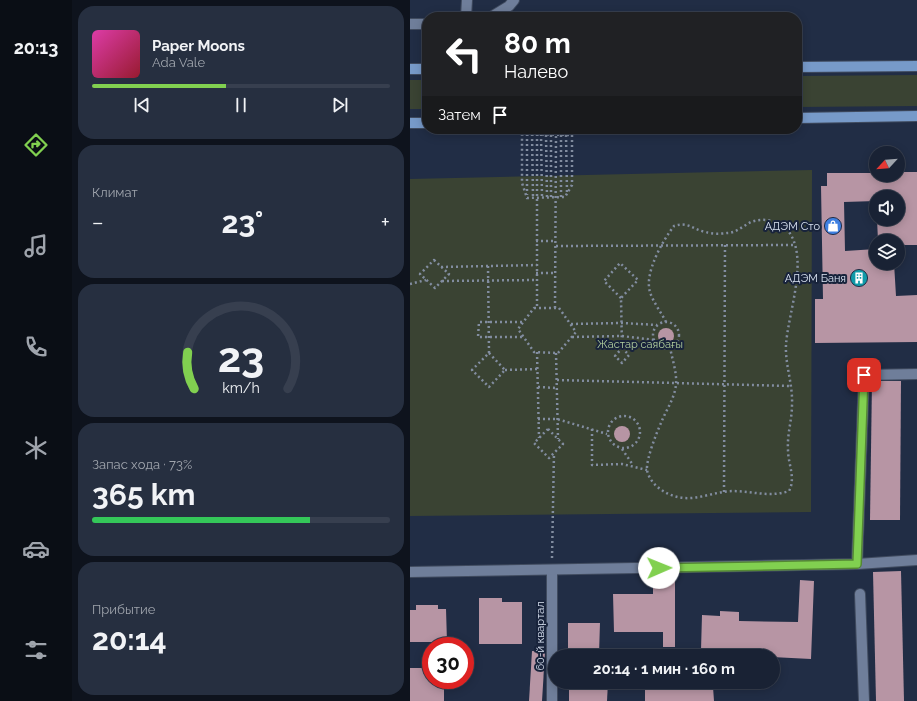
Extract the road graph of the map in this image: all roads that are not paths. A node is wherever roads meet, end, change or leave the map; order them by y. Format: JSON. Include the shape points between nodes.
{"nodes":[{"id":1,"x":467,"y":0,"type":"edge"},
{"id":2,"x":514,"y":0,"type":"edge"},
{"id":3,"x":466,"y":12,"type":"edge"},
{"id":4,"x":499,"y":12,"type":"edge"},
{"id":5,"x":410,"y":24,"type":"edge"},
{"id":6,"x":422,"y":24,"type":"edge"},
{"id":7,"x":917,"y":66,"type":"edge"},
{"id":8,"x":802,"y":67,"type":"edge"},
{"id":9,"x":410,"y":69,"type":"edge"},
{"id":10,"x":422,"y":69,"type":"edge"},
{"id":11,"x":917,"y":116,"type":"edge"},
{"id":12,"x":802,"y":118,"type":"edge"},
{"id":13,"x":410,"y":123,"type":"edge"},
{"id":14,"x":422,"y":123,"type":"edge"},
{"id":15,"x":917,"y":374,"type":"edge"},
{"id":16,"x":917,"y":560,"type":"edge"},
{"id":17,"x":857,"y":564,"type":"junction"},
{"id":18,"x":552,"y":570,"type":"junction"},
{"id":19,"x":410,"y":572,"type":"edge"},
{"id":20,"x":860,"y":594,"type":"dead end"},
{"id":21,"x":552,"y":701,"type":"edge"},
{"id":22,"x":864,"y":701,"type":"edge"}],
"edges":[{"from":1,"to":3,"type":"street"},
{"from":2,"to":4,"type":"street"},
{"from":5,"to":6,"type":"street"},
{"from":7,"to":8,"type":"main road"},
{"from":9,"to":10,"type":"main road"},
{"from":11,"to":12,"type":"main road"},
{"from":13,"to":14,"type":"main road"},
{"from":15,"to":17,"type":"street","via":[[864,375]]},
{"from":16,"to":17,"type":"street"},
{"from":17,"to":18,"type":"street"},
{"from":18,"to":19,"type":"street"},
{"from":18,"to":21,"type":"street","name":"60-й квартал"},
{"from":20,"to":22,"type":"street"}]}
